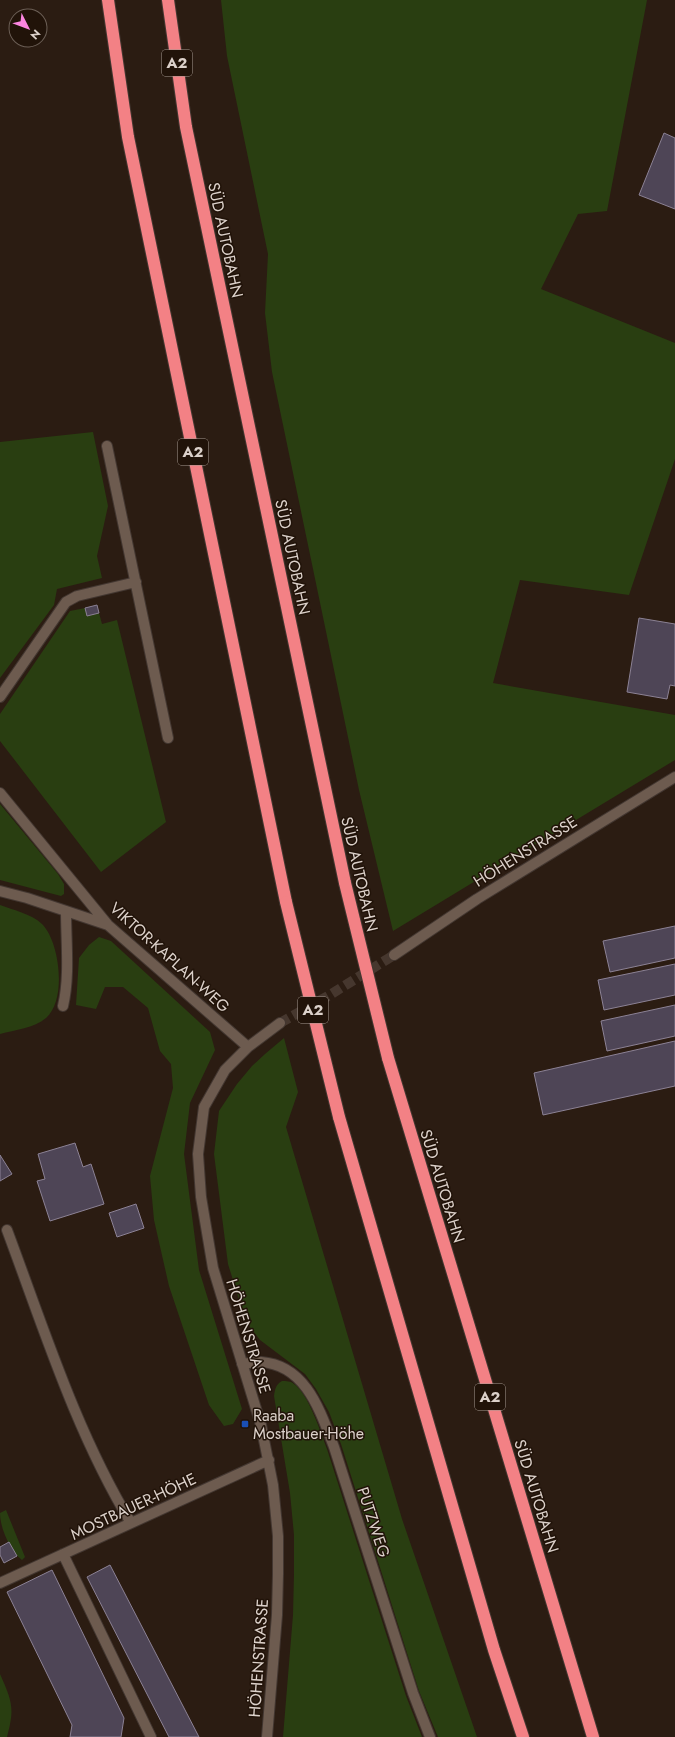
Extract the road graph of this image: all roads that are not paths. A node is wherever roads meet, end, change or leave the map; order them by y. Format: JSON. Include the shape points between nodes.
{"nodes":[{"id":1,"x":108,"y":0,"type":"edge"},
{"id":2,"x":168,"y":0,"type":"edge"},
{"id":3,"x":107,"y":446,"type":"dead end"},
{"id":4,"x":136,"y":582,"type":"junction"},
{"id":5,"x":0,"y":697,"type":"edge"},
{"id":6,"x":168,"y":738,"type":"dead end"},
{"id":7,"x":675,"y":776,"type":"edge"},
{"id":8,"x":0,"y":794,"type":"edge"},
{"id":9,"x":0,"y":891,"type":"edge"},
{"id":10,"x":66,"y":911,"type":"junction"},
{"id":11,"x":108,"y":926,"type":"junction"},
{"id":12,"x":394,"y":955,"type":"tunnel mouth"},
{"id":13,"x":63,"y":1006,"type":"dead end"},
{"id":14,"x":280,"y":1023,"type":"tunnel mouth"},
{"id":15,"x":248,"y":1046,"type":"junction"},
{"id":16,"x":7,"y":1230,"type":"dead end"},
{"id":17,"x":242,"y":1364,"type":"junction"},
{"id":18,"x":269,"y":1460,"type":"junction"},
{"id":19,"x":131,"y":1523,"type":"junction"},
{"id":20,"x":63,"y":1554,"type":"junction"},
{"id":21,"x":0,"y":1584,"type":"edge"},
{"id":22,"x":151,"y":1737,"type":"edge"},
{"id":23,"x":267,"y":1737,"type":"edge"},
{"id":24,"x":430,"y":1737,"type":"edge"},
{"id":25,"x":523,"y":1737,"type":"edge"},
{"id":26,"x":593,"y":1737,"type":"edge"}],
"edges":[{"from":1,"to":25,"type":"highway","number":"A2","bridge":true,"via":[[128,137],[286,902],[340,1117],[494,1650]]},
{"from":2,"to":26,"type":"highway","name":"SÜD AUTOBAHN","number":"A2","bridge":true,"via":[[186,127],[345,883],[388,1058]]},
{"from":3,"to":4,"type":"street"},
{"from":4,"to":5,"type":"street","via":[[77,596],[66,602]]},
{"from":4,"to":6,"type":"street"},
{"from":7,"to":12,"type":"street","name":"HÖHENSTRASSE","via":[[477,899]]},
{"from":8,"to":11,"type":"street","name":"VIKTOR-KAPLAN-WEG"},
{"from":9,"to":10,"type":"street"},
{"from":10,"to":11,"type":"street"},
{"from":10,"to":13,"type":"street"},
{"from":11,"to":15,"type":"street","name":"VIKTOR-KAPLAN-WEG"},
{"from":14,"to":15,"type":"street","name":"HÖHENSTRASSE"},
{"from":15,"to":17,"type":"street","name":"HÖHENSTRASSE","via":[[225,1070],[204,1107],[198,1154],[201,1196],[213,1268]]},
{"from":16,"to":19,"type":"street","via":[[72,1404],[100,1467]]},
{"from":17,"to":18,"type":"street","name":"HÖHENSTRASSE"},
{"from":17,"to":24,"type":"street","name":"PUTZWEG","via":[[267,1363],[288,1370],[310,1393],[322,1415],[413,1693]]},
{"from":18,"to":19,"type":"street","name":"MOSTBAUER-HÖHE"},
{"from":18,"to":23,"type":"street","name":"HÖHENSTRASSE","via":[[276,1522],[278,1574]]},
{"from":19,"to":20,"type":"street","name":"MOSTBAUER-HÖHE"},
{"from":20,"to":21,"type":"street"},
{"from":20,"to":22,"type":"street","name":"MOSTBAUER-HÖHE"}]}
